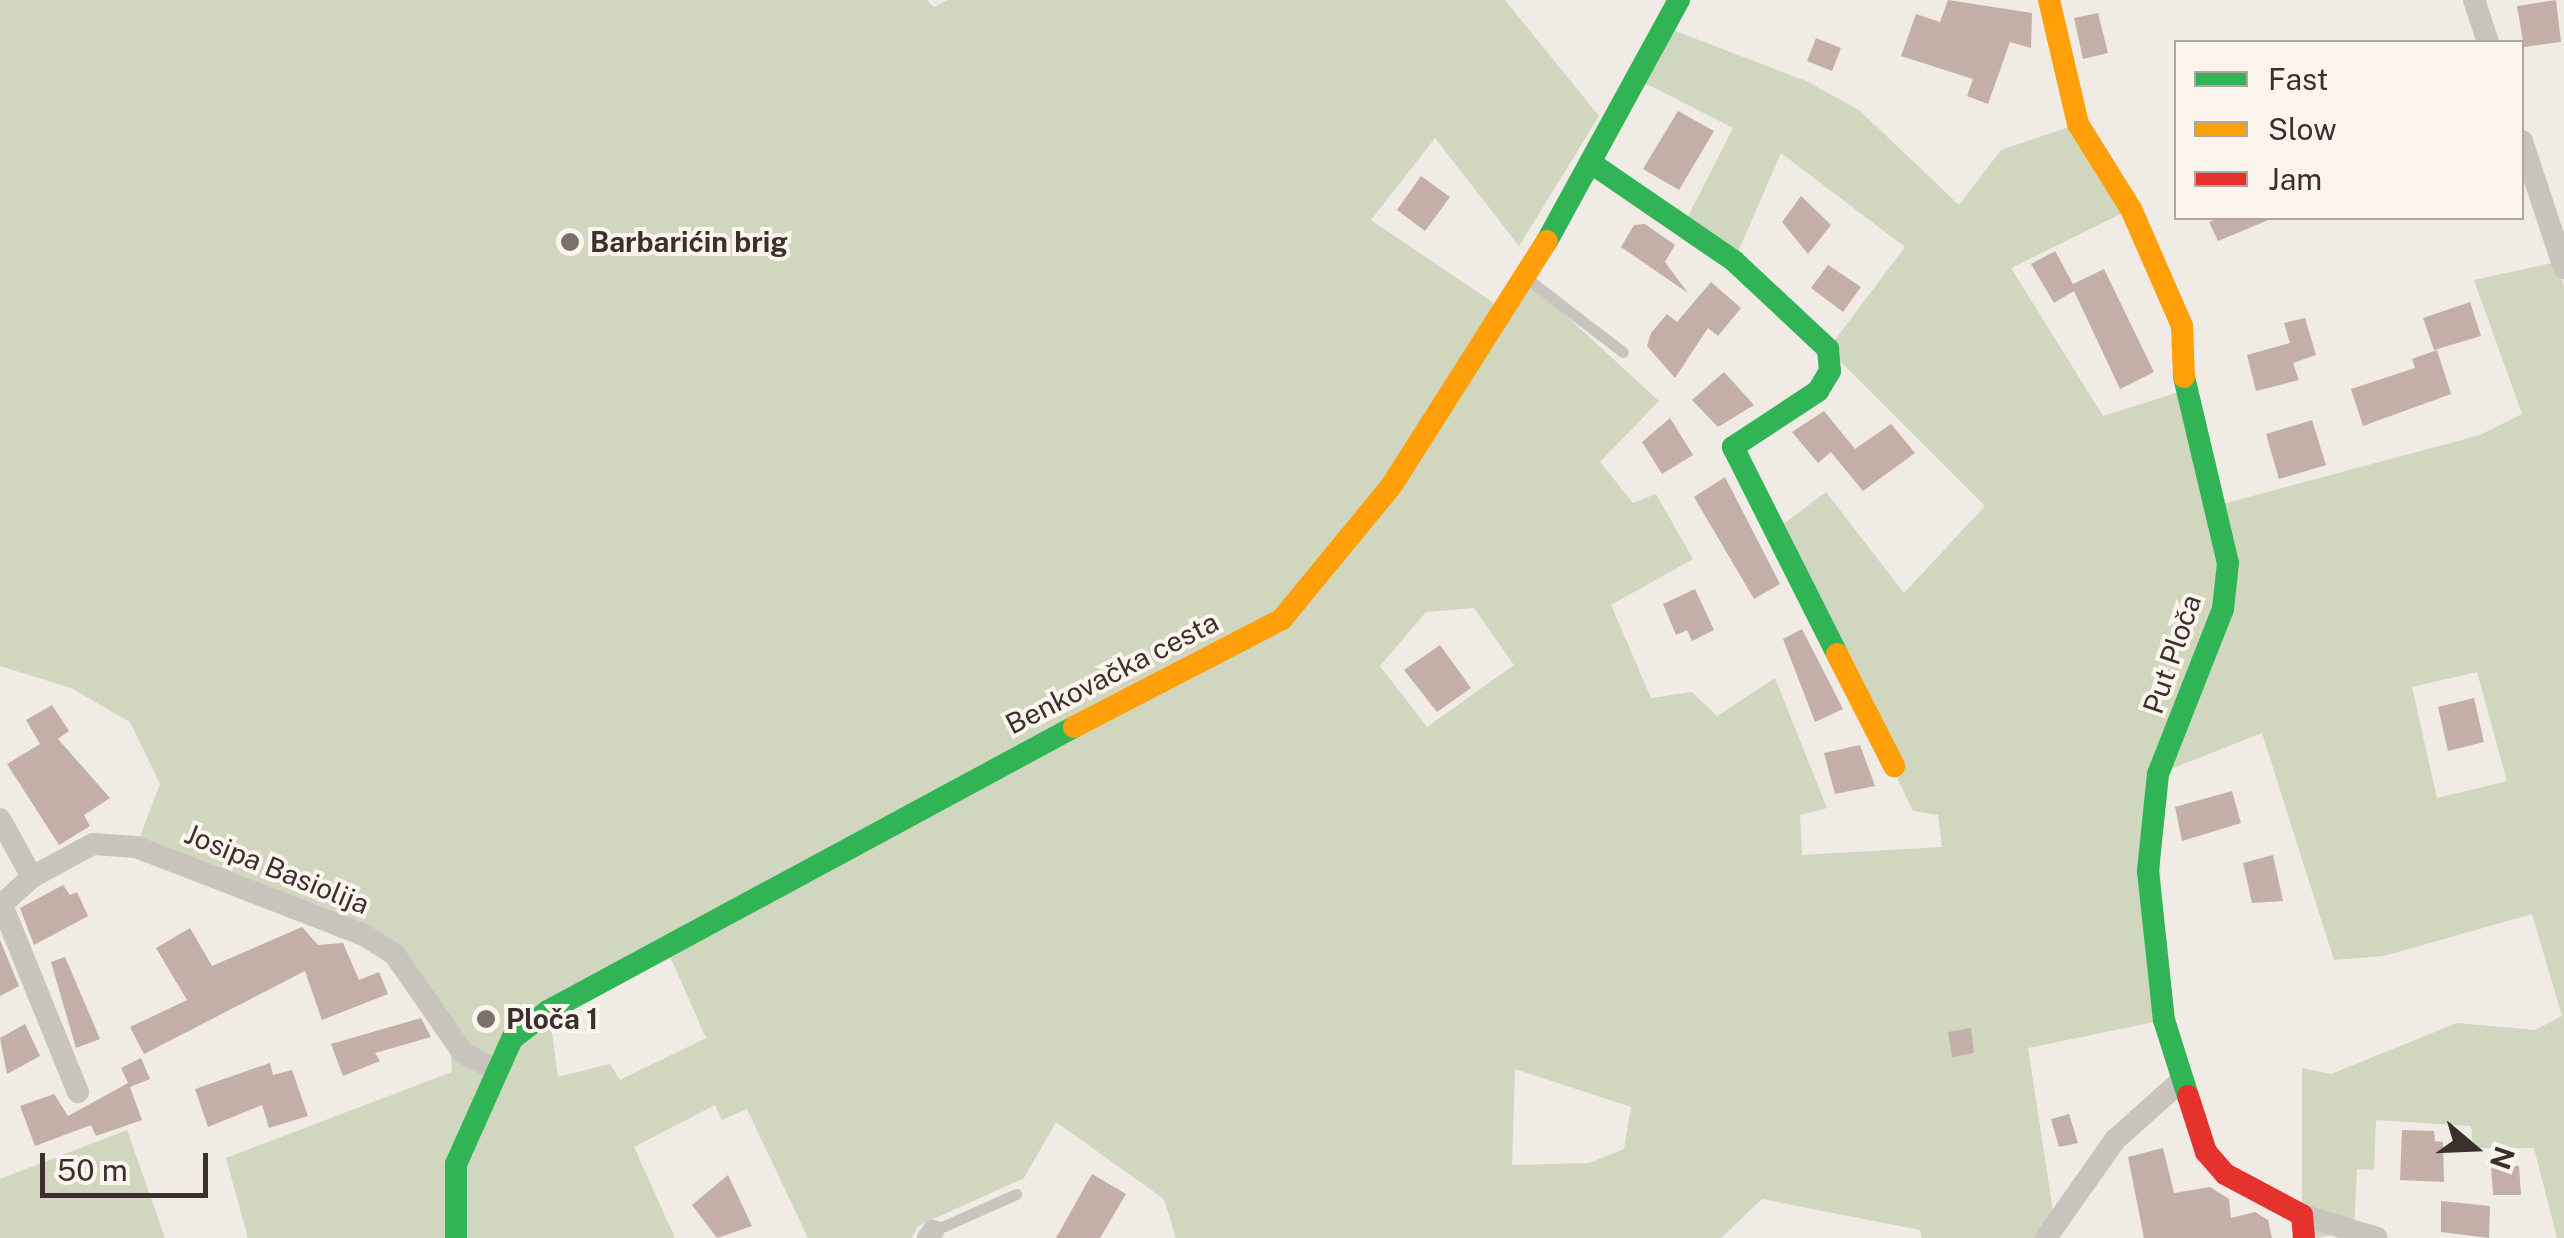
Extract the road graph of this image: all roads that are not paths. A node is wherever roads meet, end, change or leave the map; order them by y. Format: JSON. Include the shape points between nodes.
{"nodes":[{"id":1,"x":1679,"y":0,"type":"edge"},
{"id":2,"x":2049,"y":0,"type":"edge"},
{"id":3,"x":2476,"y":0,"type":"edge"},
{"id":4,"x":2487,"y":40,"type":"edge"},
{"id":5,"x":2524,"y":148,"type":"edge"},
{"id":6,"x":1594,"y":164,"type":"junction"},
{"id":7,"x":2564,"y":268,"type":"edge"},
{"id":8,"x":1525,"y":278,"type":"junction"},
{"id":9,"x":1623,"y":352,"type":"dead end"},
{"id":10,"x":1894,"y":766,"type":"dead end"},
{"id":11,"x":0,"y":819,"type":"edge"},
{"id":12,"x":32,"y":877,"type":"junction"},
{"id":13,"x":1,"y":906,"type":"edge"},
{"id":14,"x":492,"y":1068,"type":"junction"},
{"id":15,"x":2183,"y":1079,"type":"junction"},
{"id":16,"x":78,"y":1092,"type":"dead end"},
{"id":17,"x":1016,"y":1194,"type":"dead end"},
{"id":18,"x":2303,"y":1227,"type":"edge"},
{"id":19,"x":930,"y":1234,"type":"edge"},
{"id":20,"x":456,"y":1238,"type":"edge"},
{"id":21,"x":2046,"y":1238,"type":"edge"},
{"id":22,"x":2376,"y":1238,"type":"edge"}],
"edges":[{"from":1,"to":6,"type":"street","name":"Benkovačka cesta"},
{"from":2,"to":15,"type":"street","name":"Put Ploča","via":[[2078,124],[2131,209],[2182,326],[2185,390],[2228,563],[2223,609],[2158,774],[2148,871],[2164,1020]]},
{"from":3,"to":4,"type":"street"},
{"from":5,"to":7,"type":"street"},
{"from":6,"to":8,"type":"street","name":"Benkovačka cesta"},
{"from":6,"to":10,"type":"street","via":[[1734,261],[1828,349],[1830,371],[1818,391],[1732,447]]},
{"from":8,"to":9,"type":"lane"},
{"from":8,"to":14,"type":"street","name":"Benkovačka cesta","via":[[1392,485],[1282,619],[664,944],[548,1011],[512,1039]]},
{"from":11,"to":12,"type":"street"},
{"from":12,"to":13,"type":"street","name":"Josipa Basiolija"},
{"from":12,"to":14,"type":"street","name":"Josipa Basiolija","via":[[93,844],[136,847],[362,934],[396,955],[463,1053]]},
{"from":13,"to":16,"type":"street"},
{"from":14,"to":20,"type":"street","name":"Benkovačka cesta","via":[[456,1164]]},
{"from":15,"to":18,"type":"street","name":"Put Ploča","via":[[2206,1152],[2225,1174]]},
{"from":15,"to":21,"type":"street","via":[[2115,1140]]},
{"from":17,"to":19,"type":"lane"},
{"from":18,"to":22,"type":"street"}]}
